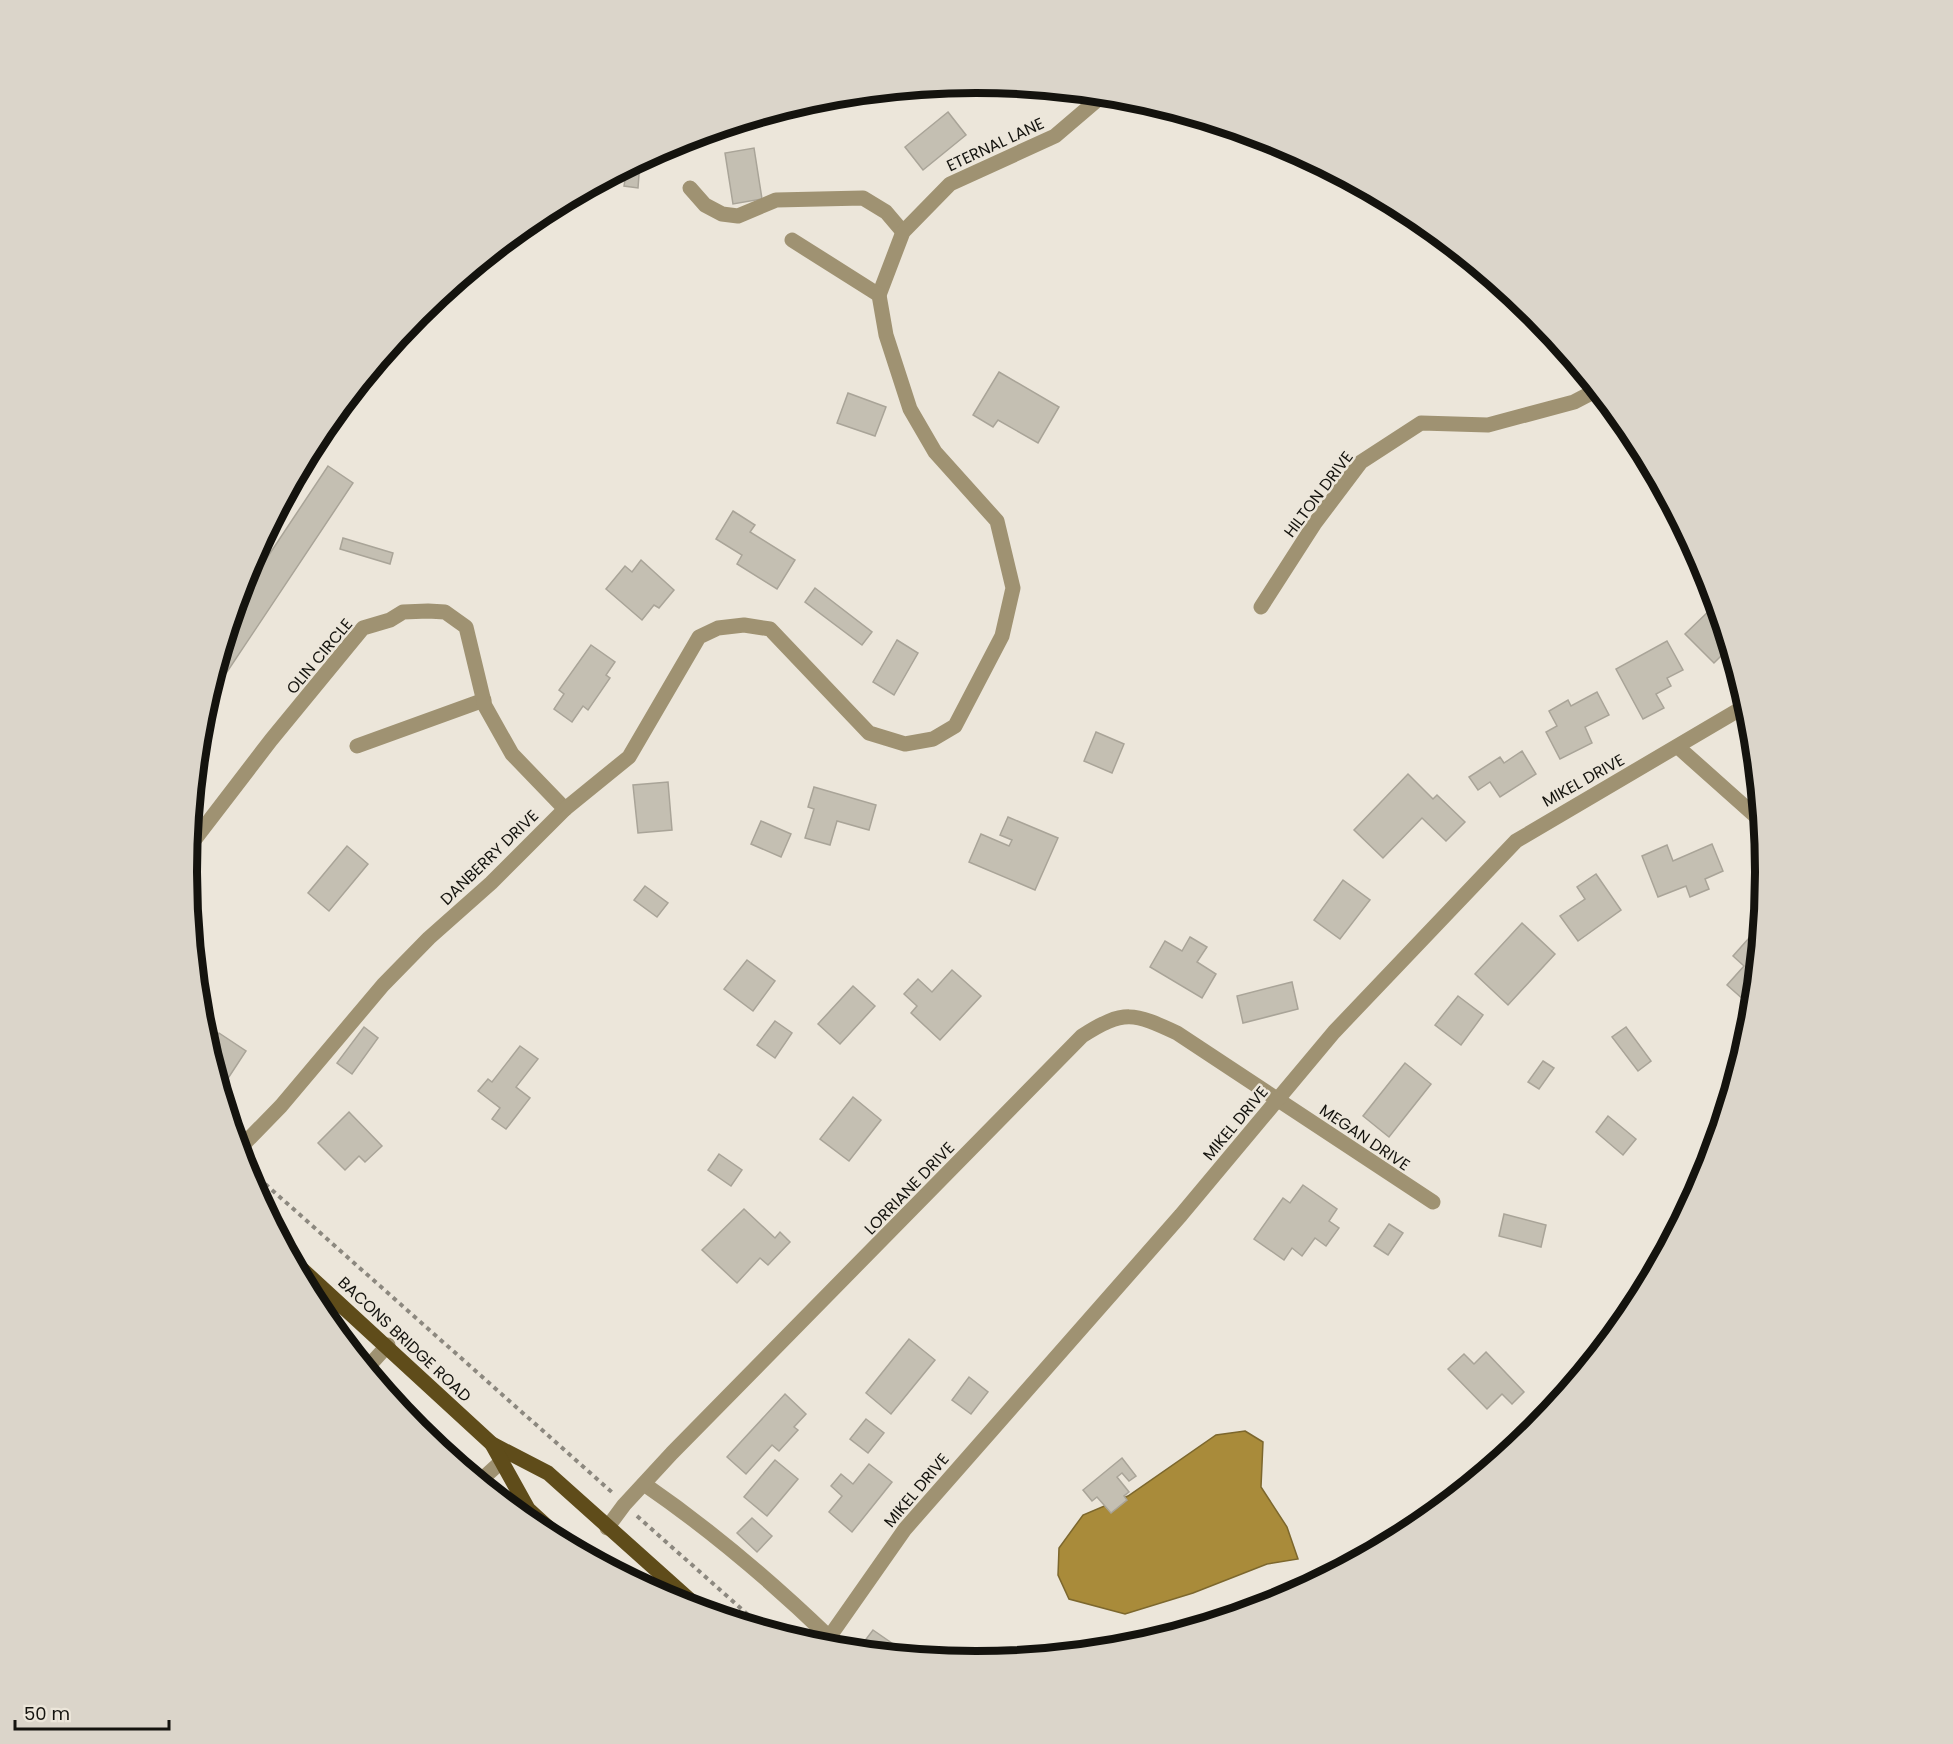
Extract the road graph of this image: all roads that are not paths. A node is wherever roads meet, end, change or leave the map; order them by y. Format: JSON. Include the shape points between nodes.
{"nodes":[{"id":1,"x":1094,"y":103,"type":"edge"},
{"id":2,"x":690,"y":188,"type":"dead end"},
{"id":3,"x":903,"y":232,"type":"junction"},
{"id":4,"x":792,"y":240,"type":"dead end"},
{"id":5,"x":879,"y":295,"type":"junction"},
{"id":6,"x":1591,"y":393,"type":"edge"},
{"id":7,"x":1261,"y":607,"type":"dead end"},
{"id":8,"x":484,"y":700,"type":"junction"},
{"id":9,"x":1739,"y":710,"type":"edge"},
{"id":10,"x":357,"y":746,"type":"dead end"},
{"id":11,"x":1678,"y":747,"type":"junction"},
{"id":12,"x":565,"y":809,"type":"junction"},
{"id":13,"x":1753,"y":813,"type":"edge"},
{"id":14,"x":198,"y":835,"type":"edge"},
{"id":15,"x":1276,"y":1101,"type":"junction"},
{"id":16,"x":246,"y":1142,"type":"edge"},
{"id":17,"x":1433,"y":1202,"type":"dead end"},
{"id":18,"x":312,"y":1278,"type":"edge"},
{"id":19,"x":388,"y":1345,"type":"junction"},
{"id":20,"x":372,"y":1363,"type":"edge"},
{"id":21,"x":492,"y":1444,"type":"junction"},
{"id":22,"x":502,"y":1461,"type":"junction"},
{"id":23,"x":485,"y":1476,"type":"edge"},
{"id":24,"x":644,"y":1484,"type":"junction"},
{"id":25,"x":528,"y":1508,"type":"edge"},
{"id":26,"x":607,"y":1528,"type":"junction"},
{"id":27,"x":682,"y":1594,"type":"edge"},
{"id":28,"x":820,"y":1635,"type":"edge"},
{"id":29,"x":830,"y":1637,"type":"edge"}],
"edges":[{"from":1,"to":3,"type":"street","name":"ETERNAL LANE","via":[[1055,136],[950,184]]},
{"from":2,"to":3,"type":"street","via":[[705,205],[722,214],[738,216],[776,200],[863,198],[886,212]]},
{"from":3,"to":5,"type":"street","name":"ETERNAL LANE"},
{"from":4,"to":5,"type":"street"},
{"from":5,"to":12,"type":"street","name":"DANBERRY DRIVE","via":[[886,335],[910,409],[935,452],[997,520],[1013,588],[1002,636],[955,726],[933,739],[905,744],[869,733],[770,630],[744,625],[718,627],[699,637],[629,756]]},
{"from":6,"to":7,"type":"street","name":"HILTON DRIVE","via":[[1574,402],[1488,425],[1421,423],[1361,462],[1315,523]]},
{"from":8,"to":10,"type":"street"},
{"from":8,"to":12,"type":"street","name":"OLIN CIRCLE","via":[[512,754]]},
{"from":8,"to":14,"type":"street","name":"OLIN CIRCLE","via":[[466,627],[445,612],[403,612],[363,628]]},
{"from":9,"to":11,"type":"street","name":"MIKEL DRIVE"},
{"from":11,"to":13,"type":"street"},
{"from":11,"to":15,"type":"street","name":"MIKEL DRIVE","via":[[1516,841],[1334,1032]]},
{"from":12,"to":16,"type":"street","name":"DANBERRY DRIVE","via":[[383,985]]},
{"from":15,"to":17,"type":"street","name":"MEGAN DRIVE"},
{"from":15,"to":24,"type":"street","name":"LORRIANE DRIVE","via":[[1177,1033],[1150,1020],[1125,1015],[1098,1026],[1082,1036]]},
{"from":15,"to":29,"type":"street","name":"MIKEL DRIVE","via":[[905,1529]]},
{"from":18,"to":19,"type":"main road","name":"BACONS BRIDGE ROAD"},
{"from":19,"to":20,"type":"street"},
{"from":19,"to":21,"type":"main road","name":"BACONS BRIDGE ROAD"},
{"from":21,"to":22,"type":"main road","name":"BACONS BRIDGE ROAD"},
{"from":21,"to":26,"type":"main road","name":"BACONS BRIDGE ROAD","via":[[548,1473]]},
{"from":22,"to":23,"type":"street"},
{"from":22,"to":25,"type":"main road","name":"BACONS BRIDGE ROAD"},
{"from":24,"to":26,"type":"street","name":"LORRIANE DRIVE"},
{"from":24,"to":28,"type":"street","via":[[789,1599]]},
{"from":26,"to":27,"type":"main road","name":"BACONS BRIDGE ROAD"}]}
